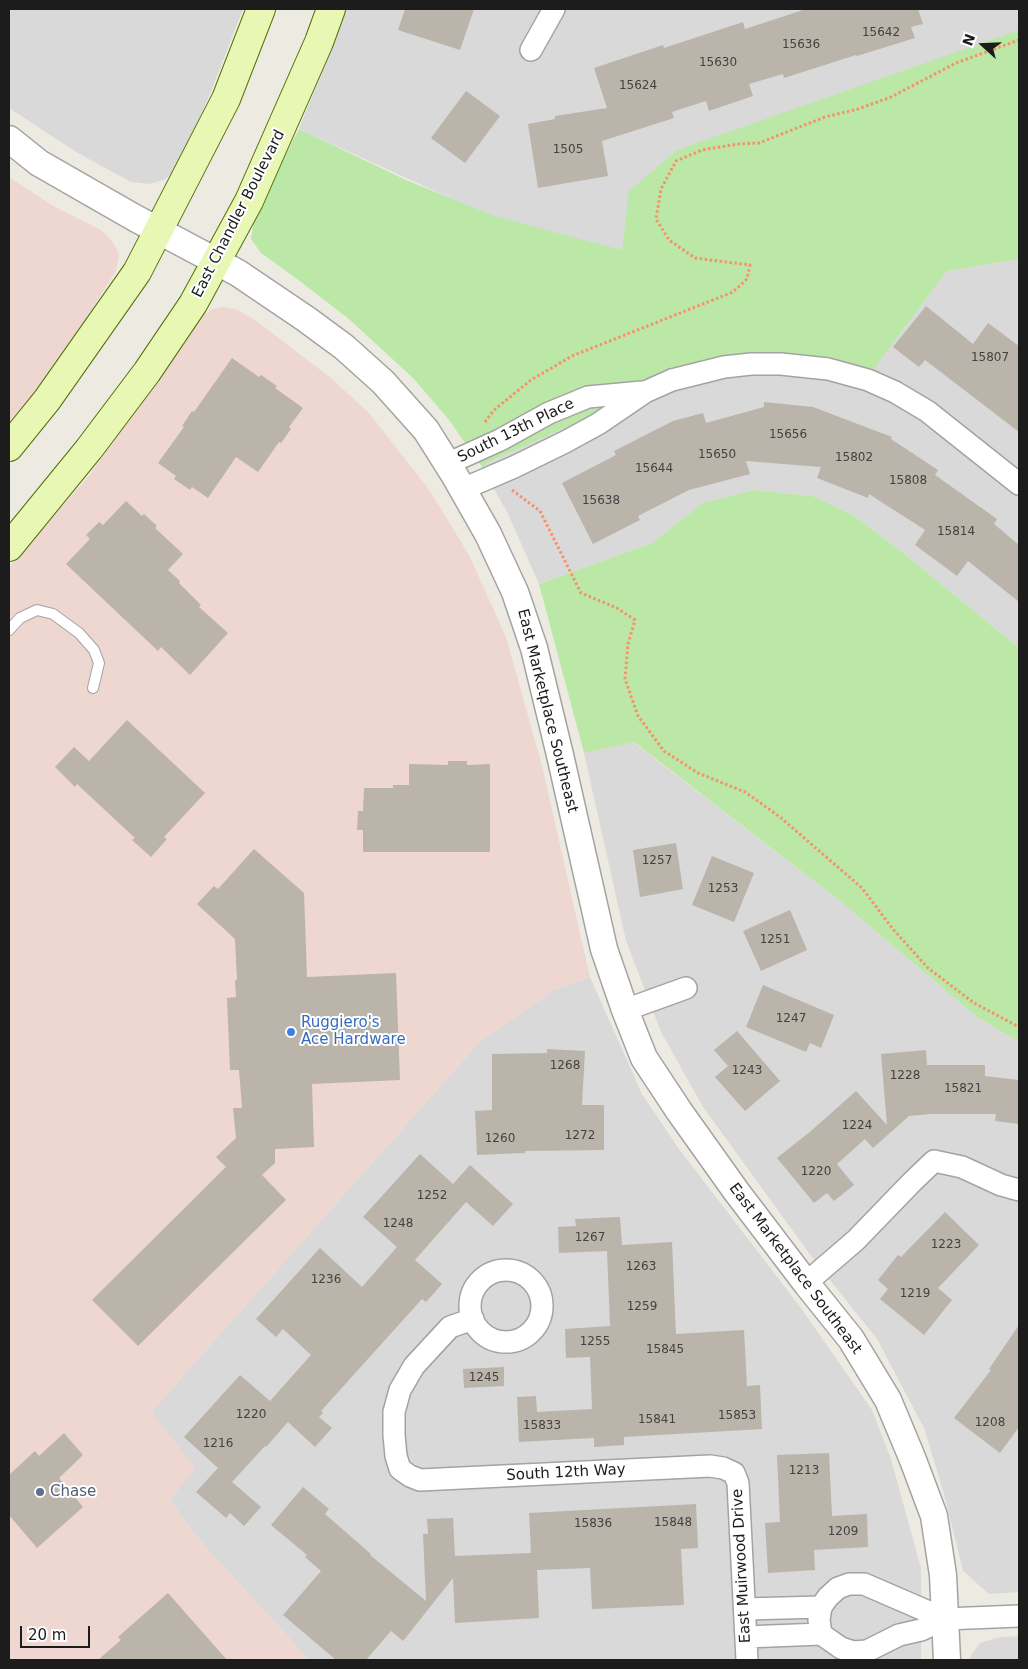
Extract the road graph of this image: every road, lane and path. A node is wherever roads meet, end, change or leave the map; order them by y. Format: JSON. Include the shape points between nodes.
{"nodes":[{"id":1,"x":261,"y":9,"type":"edge"},
{"id":2,"x":331,"y":9,"type":"edge"},
{"id":3,"x":554,"y":9,"type":"edge"},
{"id":4,"x":1019,"y":40,"type":"edge"},
{"id":5,"x":531,"y":50,"type":"dead end"},
{"id":6,"x":9,"y":139,"type":"edge"},
{"id":7,"x":159,"y":230,"type":"junction"},
{"id":8,"x":216,"y":260,"type":"junction"},
{"id":9,"x":645,"y":392,"type":"junction"},
{"id":10,"x":9,"y":447,"type":"edge"},
{"id":11,"x":484,"y":448,"type":"junction"},
{"id":12,"x":447,"y":464,"type":"junction"},
{"id":13,"x":495,"y":475,"type":"junction"},
{"id":14,"x":1019,"y":484,"type":"edge"},
{"id":15,"x":463,"y":490,"type":"junction"},
{"id":16,"x":9,"y":547,"type":"edge"},
{"id":17,"x":9,"y":630,"type":"edge"},
{"id":18,"x":93,"y":688,"type":"dead end"},
{"id":19,"x":686,"y":988,"type":"dead end"},
{"id":20,"x":625,"y":1010,"type":"junction"},
{"id":21,"x":1019,"y":1027,"type":"edge"},
{"id":22,"x":1019,"y":1190,"type":"edge"},
{"id":23,"x":806,"y":1283,"type":"junction"},
{"id":24,"x":473,"y":1319,"type":"dead end"},
{"id":25,"x":734,"y":1473,"type":"joint"},
{"id":26,"x":822,"y":1607,"type":"junction"},
{"id":27,"x":745,"y":1609,"type":"junction"},
{"id":28,"x":1019,"y":1616,"type":"edge"},
{"id":29,"x":945,"y":1619,"type":"junction"},
{"id":30,"x":821,"y":1634,"type":"junction"},
{"id":31,"x":746,"y":1637,"type":"junction"},
{"id":32,"x":747,"y":1660,"type":"edge"},
{"id":33,"x":946,"y":1660,"type":"edge"}],
"edges":[{"from":1,"to":7,"type":"main road","via":[[226,99]]},
{"from":2,"to":8,"type":"main road","name":"East Chandler Boulevard","via":[[249,201]]},
{"from":3,"to":5,"type":"street"},
{"from":4,"to":11,"type":"path","via":[[956,63],[891,97],[858,109],[825,117],[760,142],[702,150],[676,161],[661,189],[656,219],[660,226],[669,240],[695,258],[750,265],[747,279],[733,292],[572,356],[531,380],[494,410],[476,434]]},
{"from":6,"to":7,"type":"street","name":"East Marketplace Southeast","via":[[39,163]]},
{"from":7,"to":8,"type":"street","name":"East Marketplace Southeast"},
{"from":7,"to":10,"type":"main road","via":[[137,272],[95,334]]},
{"from":8,"to":12,"type":"street","name":"East Marketplace Southeast","via":[[344,347],[426,430]]},
{"from":8,"to":16,"type":"main road","name":"East Chandler Boulevard","via":[[194,304],[147,372]]},
{"from":9,"to":11,"type":"street","name":"South 13th Place","via":[[588,397],[549,413]]},
{"from":9,"to":13,"type":"street","name":"South 13th Place","via":[[598,424]]},
{"from":9,"to":14,"type":"street","name":"South 13th Place","via":[[672,380],[724,367],[780,364],[828,369],[868,380],[927,411]]},
{"from":11,"to":12,"type":"street","name":"South 13th Place"},
{"from":12,"to":15,"type":"street","name":"East Marketplace Southeast"},
{"from":13,"to":15,"type":"street","name":"South 13th Place"},
{"from":13,"to":21,"type":"path","via":[[540,511],[581,593],[617,608],[635,620],[628,644],[625,679],[638,716],[664,752],[698,772],[745,792],[780,817],[862,888],[928,968],[974,1003]]},
{"from":15,"to":20,"type":"street","name":"East Marketplace Southeast","via":[[515,592],[534,648],[604,949]]},
{"from":17,"to":18,"type":"lane","via":[[20,618],[37,610],[53,614],[79,633],[94,650],[99,663]]},
{"from":19,"to":20,"type":"street"},
{"from":20,"to":23,"type":"street","name":"East Marketplace Southeast","via":[[644,1058],[679,1111]]},
{"from":22,"to":23,"type":"street","via":[[1001,1186],[962,1167],[934,1161],[856,1240]]},
{"from":23,"to":29,"type":"street","name":"East Marketplace Southeast","via":[[851,1339],[884,1392],[914,1460],[934,1516],[943,1575]]},
{"from":24,"to":25,"type":"street","name":"South 12th Way","via":[[450,1327],[414,1366],[400,1390],[394,1412],[396,1456],[400,1469],[410,1476],[420,1480],[710,1466]]},
{"from":25,"to":27,"type":"street","name":"East Muirwood Drive","via":[[738,1483]]},
{"from":26,"to":27,"type":"street"},
{"from":26,"to":29,"type":"street","via":[[838,1588],[864,1584]]},
{"from":26,"to":30,"type":"street"},
{"from":27,"to":31,"type":"street","name":"East Muirwood Drive"},
{"from":28,"to":29,"type":"street"},
{"from":29,"to":30,"type":"street","via":[[921,1630],[899,1635],[867,1651],[852,1652],[841,1648]]},
{"from":29,"to":33,"type":"street","name":"East Marketplace Southeast"},
{"from":30,"to":31,"type":"street"},
{"from":31,"to":32,"type":"street","name":"East Muirwood Drive"}]}
